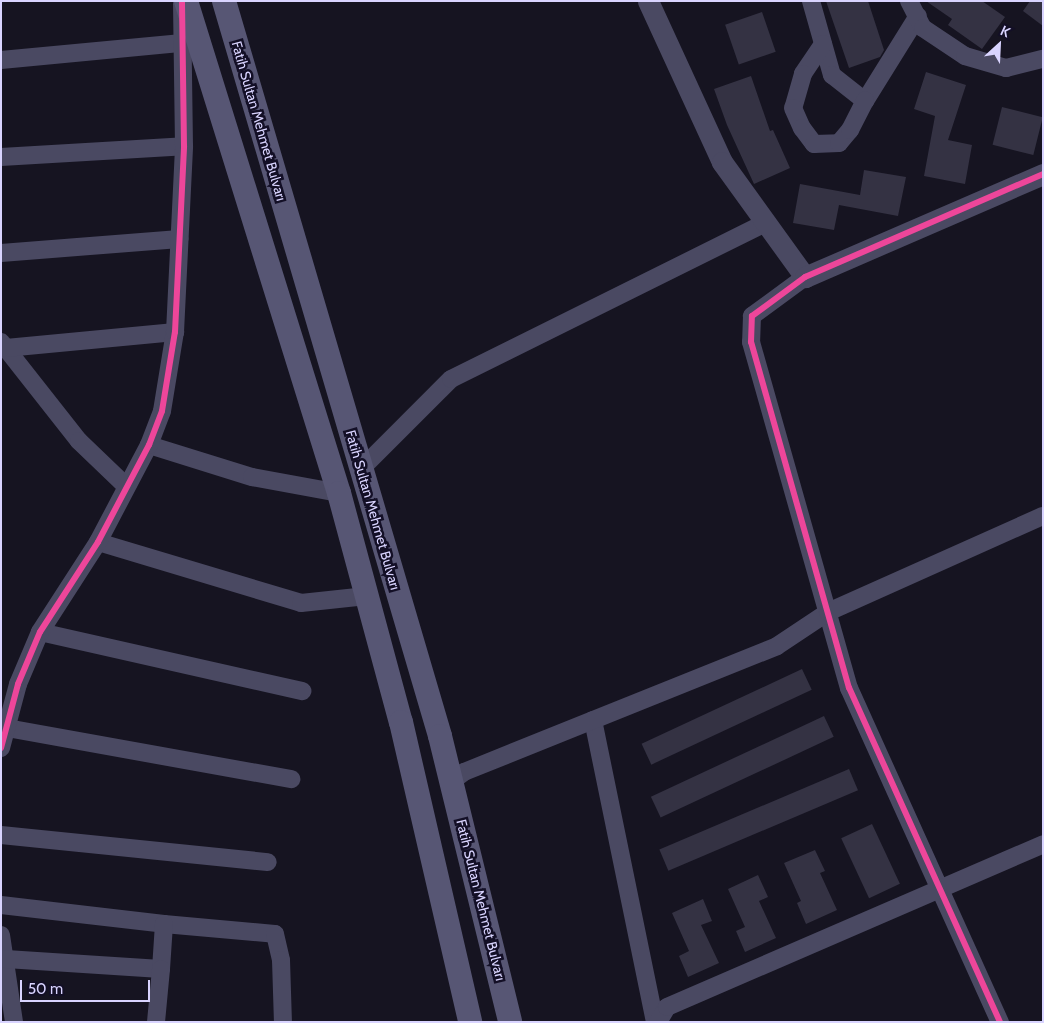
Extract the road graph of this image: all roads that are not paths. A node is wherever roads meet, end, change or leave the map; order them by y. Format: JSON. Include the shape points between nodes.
{"nodes":[{"id":1,"x":182,"y":1,"type":"edge"},
{"id":2,"x":186,"y":1,"type":"edge"},
{"id":3,"x":224,"y":1,"type":"edge"},
{"id":4,"x":648,"y":1,"type":"edge"},
{"id":5,"x":811,"y":1,"type":"edge"},
{"id":6,"x":914,"y":8,"type":"edge"},
{"id":7,"x":182,"y":43,"type":"junction"},
{"id":8,"x":823,"y":44,"type":"junction"},
{"id":9,"x":1043,"y":59,"type":"edge"},
{"id":10,"x":1,"y":60,"type":"edge"},
{"id":11,"x":865,"y":101,"type":"junction"},
{"id":12,"x":184,"y":146,"type":"junction"},
{"id":13,"x":1,"y":157,"type":"edge"},
{"id":14,"x":1043,"y":174,"type":"edge"},
{"id":15,"x":765,"y":222,"type":"junction"},
{"id":16,"x":179,"y":239,"type":"junction"},
{"id":17,"x":1,"y":253,"type":"edge"},
{"id":18,"x":805,"y":277,"type":"junction"},
{"id":19,"x":175,"y":332,"type":"junction"},
{"id":20,"x":4,"y":345,"type":"edge"},
{"id":21,"x":149,"y":445,"type":"junction"},
{"id":22,"x":361,"y":469,"type":"junction"},
{"id":23,"x":126,"y":486,"type":"junction"},
{"id":24,"x":339,"y":493,"type":"junction"},
{"id":25,"x":1043,"y":516,"type":"edge"},
{"id":26,"x":98,"y":542,"type":"junction"},
{"id":27,"x":367,"y":596,"type":"junction"},
{"id":28,"x":828,"y":612,"type":"junction"},
{"id":29,"x":40,"y":632,"type":"junction"},
{"id":30,"x":302,"y":691,"type":"dead end"},
{"id":31,"x":6,"y":705,"type":"edge"},
{"id":32,"x":593,"y":720,"type":"junction"},
{"id":33,"x":7,"y":728,"type":"junction"},
{"id":34,"x":1,"y":748,"type":"edge"},
{"id":35,"x":292,"y":779,"type":"dead end"},
{"id":36,"x":452,"y":781,"type":"junction"},
{"id":37,"x":1,"y":835,"type":"edge"},
{"id":38,"x":1043,"y":844,"type":"edge"},
{"id":39,"x":268,"y":862,"type":"dead end"},
{"id":40,"x":941,"y":888,"type":"junction"},
{"id":41,"x":1,"y":905,"type":"edge"},
{"id":42,"x":164,"y":924,"type":"junction"},
{"id":43,"x":1,"y":935,"type":"edge"},
{"id":44,"x":6,"y":959,"type":"junction"},
{"id":45,"x":161,"y":969,"type":"junction"},
{"id":46,"x":14,"y":1022,"type":"edge"},
{"id":47,"x":156,"y":1022,"type":"edge"},
{"id":48,"x":283,"y":1022,"type":"edge"},
{"id":49,"x":470,"y":1022,"type":"edge"},
{"id":50,"x":510,"y":1022,"type":"edge"},
{"id":51,"x":657,"y":1022,"type":"edge"},
{"id":52,"x":1000,"y":1022,"type":"edge"}],
"edges":[{"from":1,"to":7,"type":"street"},
{"from":2,"to":24,"type":"main road","name":"Fatih Sultan Mehmet Bulvarı"},
{"from":3,"to":22,"type":"main road","name":"Fatih Sultan Mehmet Bulvarı"},
{"from":4,"to":15,"type":"street","via":[[722,162]]},
{"from":5,"to":8,"type":"street"},
{"from":6,"to":9,"type":"street","via":[[923,28],[965,56],[1006,68]]},
{"from":6,"to":11,"type":"street"},
{"from":7,"to":10,"type":"street"},
{"from":7,"to":12,"type":"street"},
{"from":8,"to":11,"type":"street","via":[[832,75]]},
{"from":8,"to":11,"type":"street","via":[[803,74],[793,108],[802,128],[814,144],[839,143],[850,130]]},
{"from":12,"to":13,"type":"street"},
{"from":12,"to":16,"type":"street"},
{"from":14,"to":18,"type":"street"},
{"from":15,"to":18,"type":"street"},
{"from":15,"to":22,"type":"street","via":[[451,379]]},
{"from":16,"to":17,"type":"street"},
{"from":16,"to":19,"type":"street"},
{"from":18,"to":28,"type":"street","via":[[752,316],[751,342]]},
{"from":19,"to":20,"type":"street"},
{"from":19,"to":21,"type":"street","via":[[162,411]]},
{"from":20,"to":23,"type":"street","via":[[79,441]]},
{"from":21,"to":23,"type":"street"},
{"from":21,"to":24,"type":"street","via":[[252,477]]},
{"from":22,"to":36,"type":"main road","name":"Fatih Sultan Mehmet Bulvarı"},
{"from":23,"to":26,"type":"street"},
{"from":24,"to":27,"type":"main road","name":"Fatih Sultan Mehmet Bulvarı"},
{"from":25,"to":28,"type":"street"},
{"from":26,"to":27,"type":"street","via":[[301,603]]},
{"from":26,"to":29,"type":"street"},
{"from":27,"to":49,"type":"main road","name":"Fatih Sultan Mehmet Bulvarı","via":[[401,722]]},
{"from":28,"to":32,"type":"street","via":[[777,646]]},
{"from":28,"to":40,"type":"street","via":[[849,688]]},
{"from":29,"to":30,"type":"street"},
{"from":29,"to":31,"type":"street"},
{"from":31,"to":33,"type":"street"},
{"from":32,"to":36,"type":"street","via":[[464,772]]},
{"from":32,"to":51,"type":"street"},
{"from":33,"to":34,"type":"street"},
{"from":33,"to":35,"type":"street"},
{"from":36,"to":50,"type":"main road","name":"Fatih Sultan Mehmet Bulvarı"},
{"from":37,"to":39,"type":"street"},
{"from":38,"to":40,"type":"street"},
{"from":40,"to":51,"type":"street","via":[[667,1008]]},
{"from":40,"to":52,"type":"street"},
{"from":41,"to":42,"type":"street"},
{"from":42,"to":45,"type":"street"},
{"from":42,"to":48,"type":"street","via":[[275,934],[281,960]]},
{"from":43,"to":44,"type":"street"},
{"from":44,"to":45,"type":"street"},
{"from":44,"to":46,"type":"street"},
{"from":45,"to":47,"type":"street"}]}
